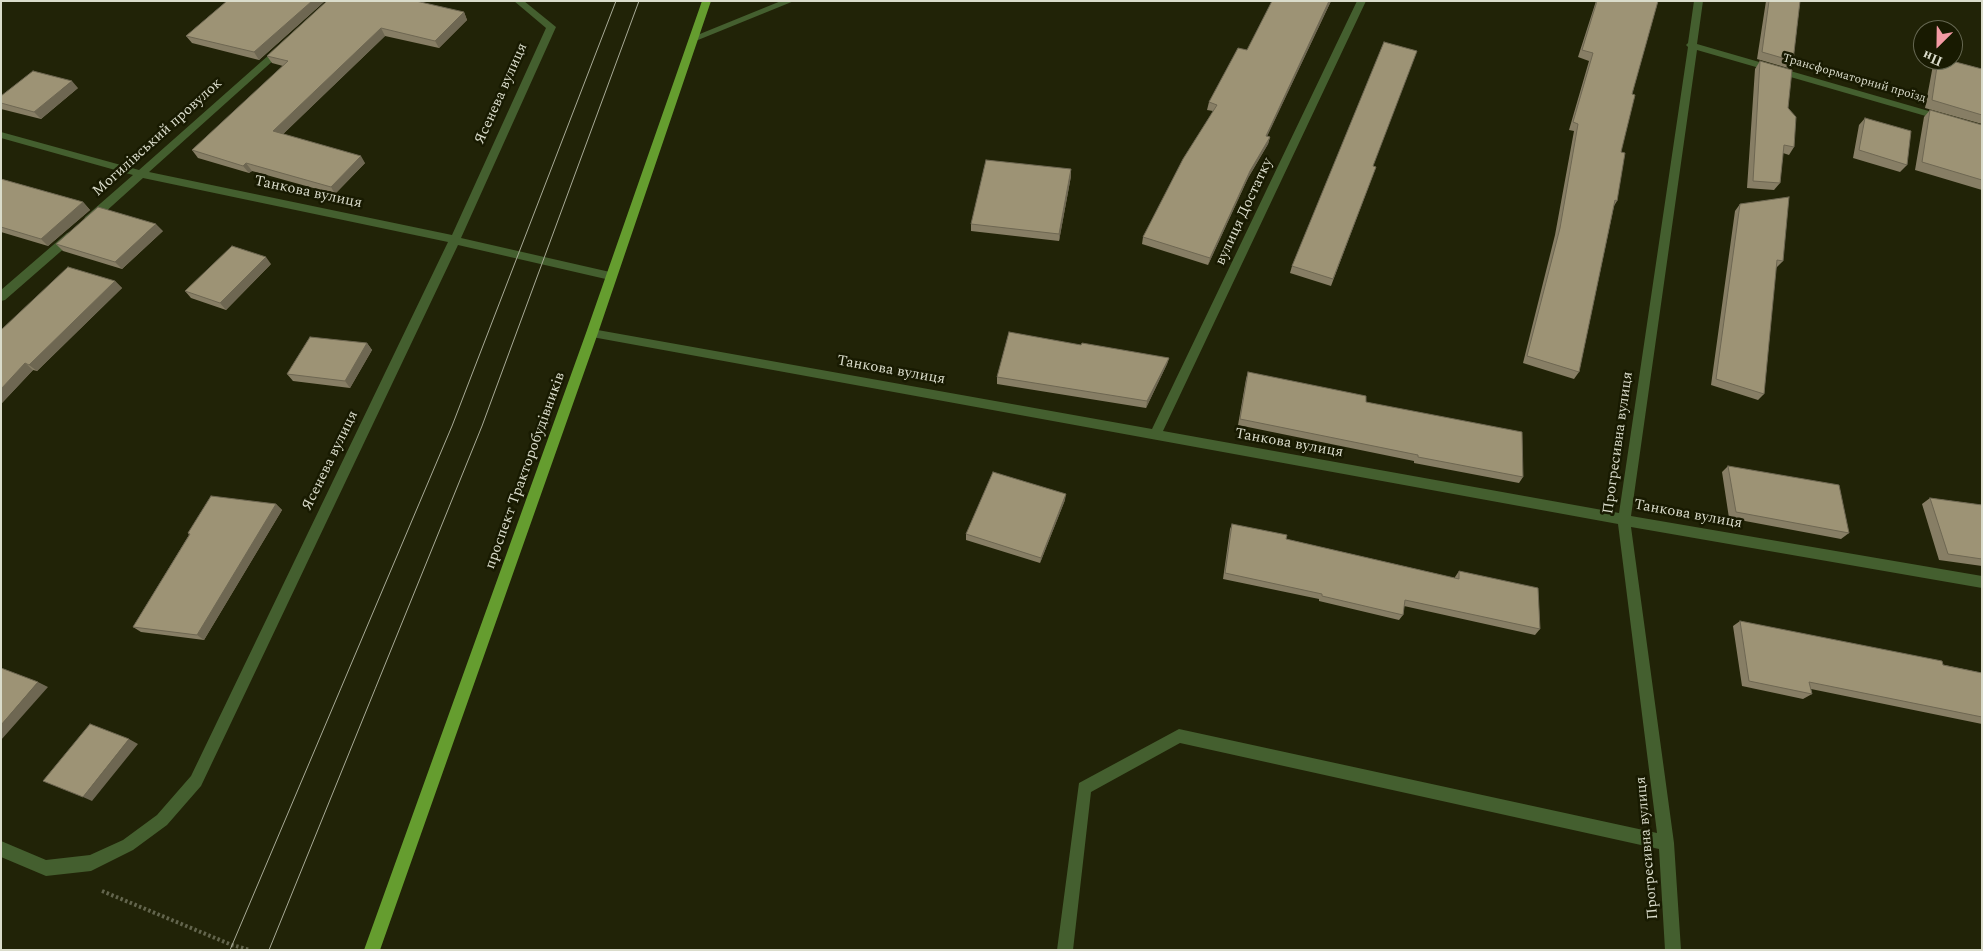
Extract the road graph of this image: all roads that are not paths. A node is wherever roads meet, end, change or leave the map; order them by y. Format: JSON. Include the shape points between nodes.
{"nodes":[{"id":1,"x":518,"y":1,"type":"edge"},
{"id":2,"x":707,"y":1,"type":"edge"},
{"id":3,"x":790,"y":1,"type":"edge"},
{"id":4,"x":1362,"y":1,"type":"edge"},
{"id":5,"x":1699,"y":1,"type":"edge"},
{"id":6,"x":695,"y":38,"type":"junction"},
{"id":7,"x":289,"y":41,"type":"edge"},
{"id":8,"x":1691,"y":45,"type":"junction"},
{"id":9,"x":1954,"y":121,"type":"edge"},
{"id":10,"x":1,"y":135,"type":"edge"},
{"id":11,"x":140,"y":174,"type":"junction"},
{"id":12,"x":455,"y":240,"type":"junction"},
{"id":13,"x":610,"y":276,"type":"junction"},
{"id":14,"x":1,"y":297,"type":"edge"},
{"id":15,"x":592,"y":333,"type":"junction"},
{"id":16,"x":1155,"y":436,"type":"junction"},
{"id":17,"x":1624,"y":520,"type":"junction"},
{"id":18,"x":1982,"y":582,"type":"edge"},
{"id":19,"x":1666,"y":842,"type":"junction"},
{"id":20,"x":1,"y":849,"type":"edge"},
{"id":21,"x":372,"y":950,"type":"edge"},
{"id":22,"x":1065,"y":950,"type":"edge"},
{"id":23,"x":1673,"y":950,"type":"edge"}],
"edges":[{"from":1,"to":12,"type":"street","name":"Ясенева вулиця","via":[[551,27]]},
{"from":2,"to":6,"type":"main road","name":"проспект Тракторобудівників"},
{"from":3,"to":6,"type":"street"},
{"from":4,"to":16,"type":"street","name":"вулиця Достатку"},
{"from":5,"to":8,"type":"street","name":"Прогресивна вулиця"},
{"from":6,"to":13,"type":"main road","name":"проспект Тракторобудівників"},
{"from":7,"to":11,"type":"street","name":"Могилівський провулок"},
{"from":8,"to":9,"type":"street","name":"Трансформаторний проїзд"},
{"from":8,"to":17,"type":"street","name":"Прогресивна вулиця"},
{"from":10,"to":11,"type":"street","name":"Танкова вулиця"},
{"from":11,"to":12,"type":"street","name":"Танкова вулиця"},
{"from":11,"to":14,"type":"street","name":"Могилівський провулок"},
{"from":12,"to":13,"type":"street","name":"Танкова вулиця"},
{"from":12,"to":20,"type":"street","name":"Ясенева вулиця","via":[[196,781],[162,820],[128,846],[91,863],[46,868]]},
{"from":13,"to":15,"type":"main road","name":"проспект Тракторобудівників"},
{"from":15,"to":16,"type":"street","name":"Танкова вулиця"},
{"from":15,"to":21,"type":"main road","name":"проспект Тракторобудівників"},
{"from":16,"to":17,"type":"street","name":"Танкова вулиця"},
{"from":17,"to":18,"type":"street","name":"Танкова вулиця"},
{"from":17,"to":19,"type":"street","name":"Прогресивна вулиця"},
{"from":19,"to":22,"type":"street","via":[[1180,736],[1084,788]]},
{"from":19,"to":23,"type":"street","name":"Прогресивна вулиця"}]}
